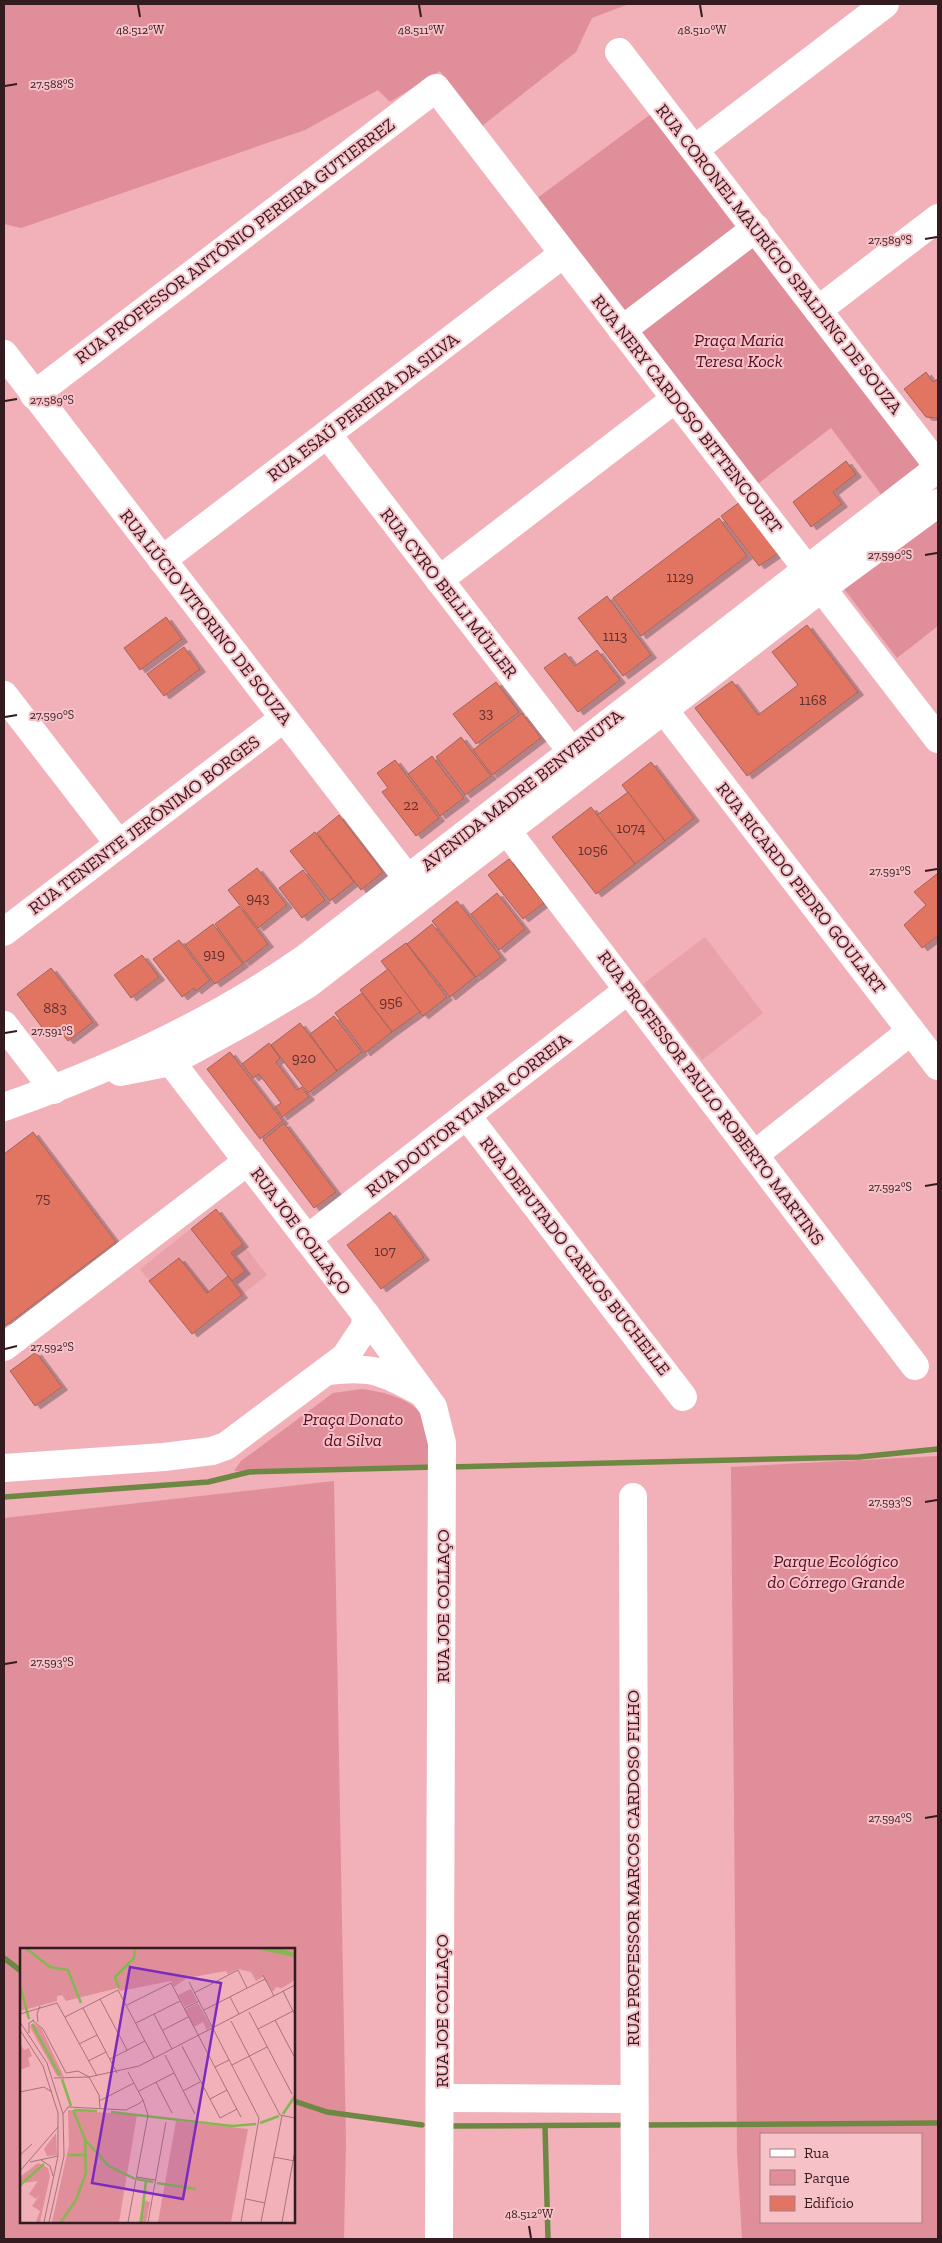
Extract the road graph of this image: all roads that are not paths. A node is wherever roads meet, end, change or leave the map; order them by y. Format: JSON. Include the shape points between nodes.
{"nodes":[{"id":1,"x":885,"y":4,"type":"edge"},
{"id":2,"x":619,"y":52,"type":"dead end"},
{"id":3,"x":436,"y":88,"type":"joint"},
{"id":4,"x":695,"y":149,"type":"junction"},
{"id":5,"x":938,"y":218,"type":"edge"},
{"id":6,"x":756,"y":228,"type":"junction"},
{"id":7,"x":563,"y":254,"type":"junction"},
{"id":8,"x":818,"y":310,"type":"junction"},
{"id":9,"x":622,"y":330,"type":"junction"},
{"id":10,"x":4,"y":354,"type":"edge"},
{"id":11,"x":34,"y":395,"type":"junction"},
{"id":12,"x":676,"y":399,"type":"junction"},
{"id":13,"x":327,"y":434,"type":"junction"},
{"id":14,"x":938,"y":467,"type":"edge"},
{"id":15,"x":938,"y":503,"type":"edge"},
{"id":16,"x":162,"y":560,"type":"junction"},
{"id":17,"x":814,"y":579,"type":"junction"},
{"id":18,"x":439,"y":580,"type":"junction"},
{"id":19,"x":4,"y":695,"type":"edge"},
{"id":20,"x":664,"y":710,"type":"junction"},
{"id":21,"x":284,"y":718,"type":"junction"},
{"id":22,"x":938,"y":739,"type":"edge"},
{"id":23,"x":572,"y":752,"type":"junction"},
{"id":24,"x":507,"y":831,"type":"junction"},
{"id":25,"x":118,"y":844,"type":"junction"},
{"id":26,"x":408,"y":879,"type":"junction"},
{"id":27,"x":4,"y":932,"type":"edge"},
{"id":28,"x":628,"y":990,"type":"junction"},
{"id":29,"x":4,"y":1025,"type":"edge"},
{"id":30,"x":911,"y":1031,"type":"junction"},
{"id":31,"x":171,"y":1062,"type":"junction"},
{"id":32,"x":938,"y":1066,"type":"edge"},
{"id":33,"x":84,"y":1078,"type":"junction"},
{"id":34,"x":54,"y":1090,"type":"junction"},
{"id":35,"x":4,"y":1108,"type":"edge"},
{"id":36,"x":467,"y":1116,"type":"junction"},
{"id":37,"x":754,"y":1155,"type":"junction"},
{"id":38,"x":248,"y":1162,"type":"junction"},
{"id":39,"x":307,"y":1239,"type":"junction"},
{"id":40,"x":366,"y":1315,"type":"junction"},
{"id":41,"x":4,"y":1347,"type":"edge"},
{"id":42,"x":915,"y":1366,"type":"dead end"},
{"id":43,"x":328,"y":1371,"type":"junction"},
{"id":44,"x":425,"y":1394,"type":"junction"},
{"id":45,"x":683,"y":1397,"type":"dead end"},
{"id":46,"x":4,"y":1468,"type":"edge"},
{"id":47,"x":633,"y":1497,"type":"dead end"},
{"id":48,"x":441,"y":2098,"type":"junction"},
{"id":49,"x":633,"y":2099,"type":"junction"},
{"id":50,"x":439,"y":2239,"type":"edge"},
{"id":51,"x":635,"y":2239,"type":"edge"}],
"edges":[{"from":1,"to":4,"type":"street"},
{"from":2,"to":4,"type":"street","name":"RUA CORONEL MAURÍCIO SPALDING DE SOUZA"},
{"from":3,"to":7,"type":"street","name":"RUA NERY CARDOSO BITTENCOURT"},
{"from":3,"to":11,"type":"street","name":"RUA PROFESSOR ANTÔNIO PEREIRA GUTIERREZ"},
{"from":4,"to":6,"type":"street","name":"RUA CORONEL MAURÍCIO SPALDING DE SOUZA"},
{"from":5,"to":8,"type":"street"},
{"from":6,"to":8,"type":"street","name":"RUA CORONEL MAURÍCIO SPALDING DE SOUZA"},
{"from":6,"to":9,"type":"street"},
{"from":7,"to":9,"type":"street","name":"RUA NERY CARDOSO BITTENCOURT"},
{"from":7,"to":13,"type":"street","name":"RUA ESAÚ PEREIRA DA SILVA"},
{"from":8,"to":14,"type":"street","name":"RUA CORONEL MAURÍCIO SPALDING DE SOUZA"},
{"from":9,"to":12,"type":"street","name":"RUA NERY CARDOSO BITTENCOURT"},
{"from":10,"to":11,"type":"street","name":"RUA LÚCIO VITORINO DE SOUZA"},
{"from":11,"to":16,"type":"street","name":"RUA LÚCIO VITORINO DE SOUZA"},
{"from":12,"to":17,"type":"street","name":"RUA NERY CARDOSO BITTENCOURT"},
{"from":12,"to":18,"type":"street"},
{"from":13,"to":16,"type":"street","name":"RUA ESAÚ PEREIRA DA SILVA"},
{"from":13,"to":18,"type":"street","name":"RUA CYRO BELLI MÜLLER"},
{"from":14,"to":17,"type":"street","name":"AVENIDA MADRE BENVENUTA"},
{"from":15,"to":17,"type":"street","name":"AVENIDA MADRE BENVENUTA"},
{"from":16,"to":21,"type":"street","name":"RUA LÚCIO VITORINO DE SOUZA"},
{"from":17,"to":20,"type":"street","name":"AVENIDA MADRE BENVENUTA"},
{"from":17,"to":22,"type":"street","name":"RUA NERY CARDOSO BITTENCOURT"},
{"from":17,"to":23,"type":"street","name":"AVENIDA MADRE BENVENUTA"},
{"from":18,"to":23,"type":"street","name":"RUA CYRO BELLI MÜLLER"},
{"from":19,"to":25,"type":"street"},
{"from":20,"to":24,"type":"street","name":"AVENIDA MADRE BENVENUTA"},
{"from":20,"to":30,"type":"street","name":"RUA RICARDO PEDRO GOULART"},
{"from":21,"to":25,"type":"street","name":"RUA TENENTE JERÔNIMO BORGES"},
{"from":21,"to":26,"type":"street","name":"RUA LÚCIO VITORINO DE SOUZA"},
{"from":23,"to":26,"type":"street","name":"AVENIDA MADRE BENVENUTA"},
{"from":24,"to":28,"type":"street","name":"RUA PROFESSOR PAULO ROBERTO MARTINS"},
{"from":24,"to":31,"type":"street","name":"AVENIDA MADRE BENVENUTA","via":[[308,984]]},
{"from":25,"to":27,"type":"street","name":"RUA TENENTE JERÔNIMO BORGES"},
{"from":26,"to":33,"type":"street","name":"AVENIDA MADRE BENVENUTA","via":[[270,983],[224,1010]]},
{"from":28,"to":36,"type":"street","name":"RUA DOUTOR YLMAR CORREIA"},
{"from":28,"to":37,"type":"street","name":"RUA PROFESSOR PAULO ROBERTO MARTINS"},
{"from":29,"to":34,"type":"street"},
{"from":30,"to":32,"type":"street","name":"RUA RICARDO PEDRO GOULART"},
{"from":30,"to":37,"type":"street"},
{"from":31,"to":33,"type":"street","name":"AVENIDA MADRE BENVENUTA"},
{"from":31,"to":38,"type":"street","name":"RUA JOE COLLAÇO"},
{"from":33,"to":34,"type":"street","name":"AVENIDA MADRE BENVENUTA"},
{"from":34,"to":35,"type":"street","name":"AVENIDA MADRE BENVENUTA"},
{"from":36,"to":39,"type":"street","name":"RUA DOUTOR YLMAR CORREIA"},
{"from":36,"to":45,"type":"street","name":"RUA DEPUTADO CARLOS BUCHELLE"},
{"from":37,"to":42,"type":"street","name":"RUA PROFESSOR PAULO ROBERTO MARTINS"},
{"from":38,"to":39,"type":"street","name":"RUA JOE COLLAÇO"},
{"from":38,"to":41,"type":"street"},
{"from":39,"to":40,"type":"street","name":"RUA JOE COLLAÇO"},
{"from":40,"to":43,"type":"street","via":[[365,1327],[358,1340]]},
{"from":40,"to":44,"type":"street","name":"RUA JOE COLLAÇO"},
{"from":43,"to":44,"type":"street","via":[[354,1368],[384,1372]]},
{"from":43,"to":46,"type":"street","via":[[226,1446],[212,1451]]},
{"from":44,"to":48,"type":"street","name":"RUA JOE COLLAÇO","via":[[437,1418],[444,1466]]},
{"from":47,"to":49,"type":"street","name":"RUA PROFESSOR MARCOS CARDOSO FILHO"},
{"from":48,"to":49,"type":"street"},
{"from":48,"to":50,"type":"street","name":"RUA JOE COLLAÇO"},
{"from":49,"to":51,"type":"street","name":"RUA PROFESSOR MARCOS CARDOSO FILHO"}]}
